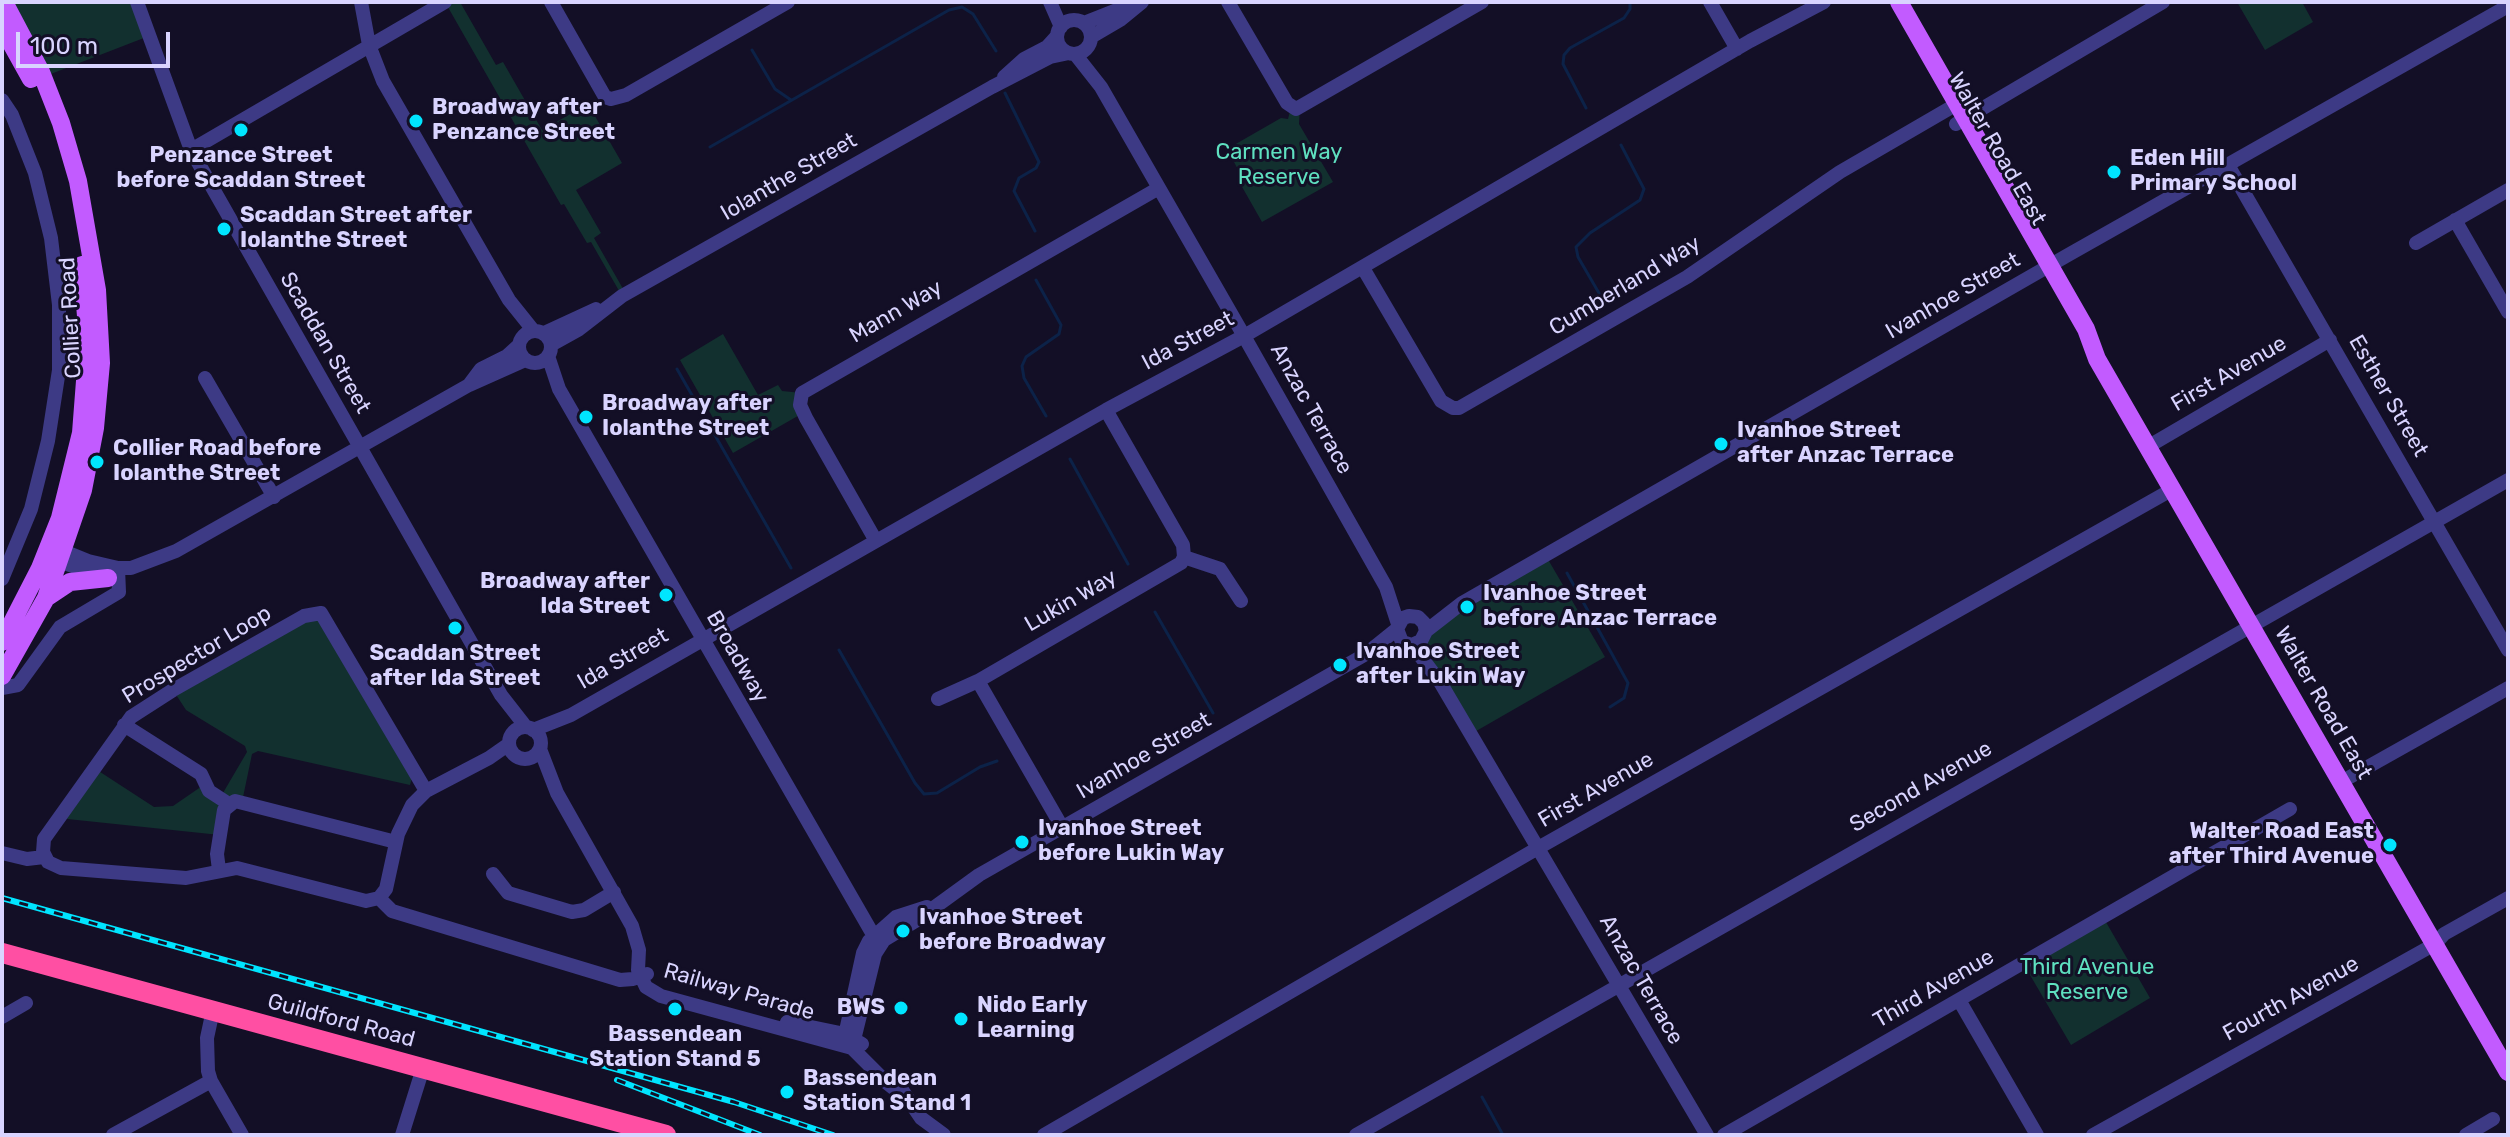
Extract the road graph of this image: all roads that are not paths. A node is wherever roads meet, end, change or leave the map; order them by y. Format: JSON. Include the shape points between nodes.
{"nodes":[{"id":1,"x":4,"y":2,"type":"edge"},
{"id":2,"x":137,"y":2,"type":"edge"},
{"id":3,"x":361,"y":2,"type":"edge"},
{"id":4,"x":445,"y":2,"type":"edge"},
{"id":5,"x":551,"y":2,"type":"edge"},
{"id":6,"x":788,"y":2,"type":"edge"},
{"id":7,"x":1050,"y":2,"type":"edge"},
{"id":8,"x":1057,"y":2,"type":"edge"},
{"id":9,"x":1140,"y":2,"type":"edge"},
{"id":10,"x":1228,"y":2,"type":"edge"},
{"id":11,"x":1482,"y":2,"type":"edge"},
{"id":12,"x":1710,"y":2,"type":"edge"},
{"id":13,"x":1824,"y":2,"type":"edge"},
{"id":14,"x":1884,"y":2,"type":"edge"},
{"id":15,"x":1899,"y":2,"type":"edge"},
{"id":16,"x":2163,"y":2,"type":"edge"},
{"id":17,"x":2508,"y":6,"type":"edge"},
{"id":18,"x":2,"y":27,"type":"edge"},
{"id":19,"x":1069,"y":27,"type":"junction"},
{"id":20,"x":1090,"y":42,"type":"junction"},
{"id":21,"x":369,"y":45,"type":"junction"},
{"id":22,"x":1737,"y":49,"type":"junction"},
{"id":23,"x":1072,"y":54,"type":"junction"},
{"id":24,"x":992,"y":87,"type":"junction"},
{"id":25,"x":1101,"y":87,"type":"junction"},
{"id":26,"x":2,"y":100,"type":"edge"},
{"id":27,"x":1956,"y":114,"type":"junction"},
{"id":28,"x":191,"y":150,"type":"junction"},
{"id":29,"x":2228,"y":165,"type":"junction"},
{"id":30,"x":1159,"y":188,"type":"junction"},
{"id":31,"x":2508,"y":190,"type":"edge"},
{"id":32,"x":2455,"y":220,"type":"junction"},
{"id":33,"x":2416,"y":243,"type":"dead end"},
{"id":34,"x":1363,"y":268,"type":"junction"},
{"id":35,"x":2044,"y":269,"type":"junction"},
{"id":36,"x":2508,"y":312,"type":"edge"},
{"id":37,"x":1244,"y":336,"type":"junction"},
{"id":38,"x":2330,"y":340,"type":"junction"},
{"id":39,"x":534,"y":346,"type":"junction"},
{"id":40,"x":205,"y":378,"type":"dead end"},
{"id":41,"x":1106,"y":410,"type":"junction"},
{"id":42,"x":359,"y":446,"type":"junction"},
{"id":43,"x":2149,"y":446,"type":"junction"},
{"id":44,"x":2508,"y":480,"type":"edge"},
{"id":45,"x":2173,"y":489,"type":"junction"},
{"id":46,"x":274,"y":497,"type":"junction"},
{"id":47,"x":2434,"y":520,"type":"junction"},
{"id":48,"x":876,"y":541,"type":"junction"},
{"id":49,"x":54,"y":553,"type":"junction"},
{"id":50,"x":1184,"y":557,"type":"junction"},
{"id":51,"x":115,"y":575,"type":"junction"},
{"id":52,"x":2,"y":579,"type":"edge"},
{"id":53,"x":1386,"y":587,"type":"junction"},
{"id":54,"x":46,"y":598,"type":"junction"},
{"id":55,"x":1241,"y":601,"type":"dead end"},
{"id":56,"x":1462,"y":603,"type":"junction"},
{"id":57,"x":1415,"y":616,"type":"junction"},
{"id":58,"x":2250,"y":624,"type":"junction"},
{"id":59,"x":1397,"y":626,"type":"junction"},
{"id":60,"x":1417,"y":639,"type":"junction"},
{"id":61,"x":702,"y":640,"type":"junction"},
{"id":62,"x":2,"y":642,"type":"edge"},
{"id":63,"x":2508,"y":649,"type":"edge"},
{"id":64,"x":1366,"y":654,"type":"junction"},
{"id":65,"x":2,"y":676,"type":"edge"},
{"id":66,"x":978,"y":681,"type":"junction"},
{"id":67,"x":2,"y":688,"type":"edge"},
{"id":68,"x":2508,"y":688,"type":"edge"},
{"id":69,"x":938,"y":699,"type":"dead end"},
{"id":70,"x":124,"y":725,"type":"junction"},
{"id":71,"x":527,"y":737,"type":"junction"},
{"id":72,"x":489,"y":758,"type":"junction"},
{"id":73,"x":520,"y":758,"type":"junction"},
{"id":74,"x":2341,"y":782,"type":"junction"},
{"id":75,"x":426,"y":791,"type":"junction"},
{"id":76,"x":557,"y":793,"type":"junction"},
{"id":77,"x":229,"y":804,"type":"junction"},
{"id":78,"x":2290,"y":809,"type":"dead end"},
{"id":79,"x":1062,"y":827,"type":"junction"},
{"id":80,"x":396,"y":842,"type":"junction"},
{"id":81,"x":1538,"y":848,"type":"junction"},
{"id":82,"x":2,"y":853,"type":"edge"},
{"id":83,"x":44,"y":857,"type":"junction"},
{"id":84,"x":219,"y":870,"type":"junction"},
{"id":85,"x":493,"y":874,"type":"dead end"},
{"id":86,"x":614,"y":892,"type":"junction"},
{"id":87,"x":379,"y":898,"type":"junction"},
{"id":88,"x":2508,"y":898,"type":"edge"},
{"id":89,"x":876,"y":941,"type":"junction"},
{"id":90,"x":2435,"y":944,"type":"junction"},
{"id":91,"x":2,"y":953,"type":"edge"},
{"id":92,"x":641,"y":964,"type":"junction"},
{"id":93,"x":1619,"y":985,"type":"junction"},
{"id":94,"x":1959,"y":1000,"type":"junction"},
{"id":95,"x":26,"y":1003,"type":"dead end"},
{"id":96,"x":220,"y":1012,"type":"junction"},
{"id":97,"x":2,"y":1017,"type":"edge"},
{"id":98,"x":848,"y":1041,"type":"junction"},
{"id":99,"x":423,"y":1068,"type":"junction"},
{"id":100,"x":2508,"y":1072,"type":"edge"},
{"id":101,"x":211,"y":1081,"type":"junction"},
{"id":102,"x":2493,"y":1119,"type":"dead end"},
{"id":103,"x":654,"y":1133,"type":"edge"},
{"id":104,"x":113,"y":1135,"type":"edge"},
{"id":105,"x":242,"y":1135,"type":"edge"},
{"id":106,"x":402,"y":1135,"type":"edge"},
{"id":107,"x":944,"y":1135,"type":"edge"},
{"id":108,"x":1044,"y":1135,"type":"edge"},
{"id":109,"x":1356,"y":1135,"type":"edge"},
{"id":110,"x":1707,"y":1135,"type":"edge"},
{"id":111,"x":1724,"y":1135,"type":"edge"},
{"id":112,"x":2037,"y":1135,"type":"edge"},
{"id":113,"x":2093,"y":1135,"type":"edge"},
{"id":114,"x":2466,"y":1135,"type":"edge"}],
"edges":[{"from":1,"to":49,"type":"main road","name":"Collier Road","via":[[61,123],[78,181],[97,290],[101,363],[95,428],[83,490]]},
{"from":2,"to":28,"type":"street","name":"Scaddan Street"},
{"from":3,"to":21,"type":"street","name":"Broadway"},
{"from":4,"to":21,"type":"street"},
{"from":5,"to":6,"type":"street","via":[[605,97],[611,99]]},
{"from":7,"to":19,"type":"street"},
{"from":8,"to":19,"type":"street"},
{"from":9,"to":19,"type":"street","name":"Iolanthe Street"},
{"from":9,"to":20,"type":"street","name":"Iolanthe Street"},
{"from":10,"to":11,"type":"street","via":[[1287,103],[1296,109]]},
{"from":12,"to":22,"type":"street"},
{"from":13,"to":22,"type":"street","name":"Ida Street"},
{"from":14,"to":27,"type":"main road","name":"Walter Road East"},
{"from":15,"to":27,"type":"main road","name":"Walter Road East"},
{"from":16,"to":27,"type":"street"},
{"from":17,"to":29,"type":"street","name":"Ivanhoe Street"},
{"from":18,"to":49,"type":"main road","name":"Collier Road","via":[[31,79],[64,170],[82,267],[88,342],[81,433]]},
{"from":19,"to":20,"type":"street","name":"Anzac Terrace"},
{"from":19,"to":23,"type":"street","name":"Anzac Terrace","via":[[1061,48]]},
{"from":19,"to":24,"type":"street","name":"Iolanthe Street"},
{"from":20,"to":23,"type":"street","name":"Iolanthe Street"},
{"from":20,"to":25,"type":"street","name":"Anzac Terrace"},
{"from":21,"to":28,"type":"street"},
{"from":21,"to":39,"type":"street","name":"Broadway","via":[[383,81]]},
{"from":22,"to":34,"type":"street","name":"Ida Street"},
{"from":23,"to":24,"type":"street","name":"Iolanthe Street","via":[[1050,57]]},
{"from":23,"to":25,"type":"street","name":"Anzac Terrace"},
{"from":24,"to":39,"type":"street","name":"Iolanthe Street"},
{"from":25,"to":30,"type":"street","name":"Anzac Terrace"},
{"from":26,"to":52,"type":"street","via":[[35,173],[51,238],[59,370],[31,509]]},
{"from":27,"to":34,"type":"street","name":"Cumberland Way","via":[[1840,172],[1687,277],[1459,408],[1441,401]]},
{"from":27,"to":35,"type":"main road","name":"Walter Road East"},
{"from":28,"to":42,"type":"street","name":"Scaddan Street"},
{"from":29,"to":35,"type":"street","name":"Ivanhoe Street"},
{"from":29,"to":38,"type":"street","name":"Esther Street"},
{"from":30,"to":37,"type":"street","name":"Anzac Terrace"},
{"from":30,"to":48,"type":"street","name":"Mann Way","via":[[802,393],[806,418]]},
{"from":31,"to":32,"type":"street"},
{"from":32,"to":33,"type":"street"},
{"from":32,"to":36,"type":"street"},
{"from":34,"to":37,"type":"street","name":"Ida Street"},
{"from":35,"to":43,"type":"main road","name":"Walter Road East","via":[[2086,329],[2097,359]]},
{"from":35,"to":56,"type":"street","name":"Ivanhoe Street"},
{"from":37,"to":41,"type":"street","name":"Ida Street"},
{"from":37,"to":53,"type":"street","name":"Anzac Terrace"},
{"from":38,"to":43,"type":"street","name":"First Avenue"},
{"from":38,"to":47,"type":"street","name":"Esther Street"},
{"from":39,"to":42,"type":"street","name":"Iolanthe Street"},
{"from":39,"to":61,"type":"street","name":"Broadway"},
{"from":40,"to":46,"type":"street"},
{"from":41,"to":48,"type":"street","name":"Ida Street"},
{"from":41,"to":50,"type":"street","via":[[1183,545]]},
{"from":42,"to":46,"type":"street","name":"Iolanthe Street"},
{"from":42,"to":71,"type":"street","name":"Scaddan Street"},
{"from":43,"to":45,"type":"main road","name":"Walter Road East"},
{"from":44,"to":47,"type":"street","name":"Second Avenue"},
{"from":45,"to":58,"type":"main road","name":"Walter Road East"},
{"from":45,"to":81,"type":"street","name":"First Avenue"},
{"from":46,"to":51,"type":"street","name":"Iolanthe Street","via":[[152,570]]},
{"from":47,"to":58,"type":"street","name":"Second Avenue"},
{"from":47,"to":63,"type":"street","name":"Esther Street"},
{"from":48,"to":61,"type":"street","name":"Ida Street"},
{"from":49,"to":51,"type":"street","via":[[88,561]]},
{"from":49,"to":54,"type":"main road","name":"Collier Road"},
{"from":49,"to":62,"type":"main road","name":"Collier Road"},
{"from":50,"to":55,"type":"street","via":[[1220,569]]},
{"from":50,"to":66,"type":"street","name":"Lukin Way"},
{"from":51,"to":54,"type":"main road","via":[[70,582]]},
{"from":51,"to":67,"type":"street","via":[[119,592],[62,626],[18,685]]},
{"from":53,"to":57,"type":"street","name":"Anzac Terrace"},
{"from":53,"to":59,"type":"street","name":"Anzac Terrace"},
{"from":54,"to":65,"type":"main road","name":"Collier Road"},
{"from":56,"to":57,"type":"street","name":"Ivanhoe Street"},
{"from":56,"to":60,"type":"street","name":"Ivanhoe Street"},
{"from":57,"to":59,"type":"street","via":[[1403,618]]},
{"from":57,"to":60,"type":"street","via":[[1424,623]]},
{"from":58,"to":74,"type":"main road","name":"Walter Road East"},
{"from":58,"to":93,"type":"street","name":"Second Avenue"},
{"from":59,"to":60,"type":"street","via":[[1398,636]]},
{"from":59,"to":64,"type":"street","name":"Ivanhoe Street"},
{"from":60,"to":64,"type":"street","name":"Ivanhoe Street"},
{"from":60,"to":81,"type":"street","name":"Anzac Terrace"},
{"from":61,"to":71,"type":"street","name":"Ida Street"},
{"from":61,"to":89,"type":"street","name":"Broadway"},
{"from":64,"to":79,"type":"street","name":"Ivanhoe Street"},
{"from":66,"to":69,"type":"street","name":"Lukin Way"},
{"from":66,"to":79,"type":"street"},
{"from":68,"to":74,"type":"street"},
{"from":70,"to":75,"type":"street","name":"Prospector Loop","via":[[173,690],[304,616],[321,613]]},
{"from":70,"to":77,"type":"street","via":[[201,774],[209,791]]},
{"from":70,"to":83,"type":"street","name":"Prospector Loop","via":[[44,839]]},
{"from":71,"to":72,"type":"street"},
{"from":71,"to":73,"type":"street","name":"Scaddan Street","via":[[511,752]]},
{"from":71,"to":73,"type":"street","via":[[533,757]]},
{"from":71,"to":76,"type":"street","name":"Scaddan Street"},
{"from":72,"to":73,"type":"street"},
{"from":72,"to":75,"type":"street"},
{"from":73,"to":76,"type":"street","name":"Scaddan Street"},
{"from":74,"to":90,"type":"main road","name":"Walter Road East"},
{"from":75,"to":80,"type":"street","via":[[412,805]]},
{"from":76,"to":86,"type":"street","name":"Scaddan Street"},
{"from":77,"to":80,"type":"street","via":[[242,802]]},
{"from":77,"to":84,"type":"street","via":[[217,854]]},
{"from":78,"to":94,"type":"street","name":"Third Avenue"},
{"from":79,"to":89,"type":"street","name":"Ivanhoe Street"},
{"from":80,"to":87,"type":"street","via":[[386,889]]},
{"from":81,"to":93,"type":"street","name":"Anzac Terrace"},
{"from":81,"to":108,"type":"street","name":"First Avenue"},
{"from":82,"to":83,"type":"street"},
{"from":83,"to":84,"type":"street","via":[[61,868],[155,876],[194,878]]},
{"from":84,"to":87,"type":"street","via":[[237,868],[366,901]]},
{"from":85,"to":86,"type":"street","via":[[508,893],[572,912]]},
{"from":86,"to":92,"type":"street","name":"Scaddan Street","via":[[632,926]]},
{"from":87,"to":92,"type":"street","name":"Railway Parade","via":[[392,911],[620,980]]},
{"from":88,"to":90,"type":"street","name":"Fourth Avenue"},
{"from":89,"to":98,"type":"street","via":[[863,953]]},
{"from":90,"to":100,"type":"main road","name":"Walter Road East"},
{"from":90,"to":113,"type":"street","name":"Fourth Avenue"},
{"from":91,"to":96,"type":"highway","name":"Guildford Road"},
{"from":92,"to":98,"type":"street","name":"Railway Parade","via":[[646,987],[661,996]]},
{"from":93,"to":109,"type":"street","name":"Second Avenue"},
{"from":93,"to":110,"type":"street","name":"Anzac Terrace"},
{"from":94,"to":111,"type":"street","name":"Third Avenue"},
{"from":94,"to":112,"type":"street"},
{"from":95,"to":97,"type":"street"},
{"from":96,"to":99,"type":"highway","name":"Guildford Road"},
{"from":96,"to":101,"type":"street","via":[[207,1038]]},
{"from":98,"to":107,"type":"street","name":"Railway Parade","via":[[877,1058],[921,1118]]},
{"from":99,"to":103,"type":"highway","name":"Guildford Road"},
{"from":99,"to":106,"type":"street"},
{"from":101,"to":104,"type":"street"},
{"from":101,"to":105,"type":"street"},
{"from":102,"to":114,"type":"street"}]}
